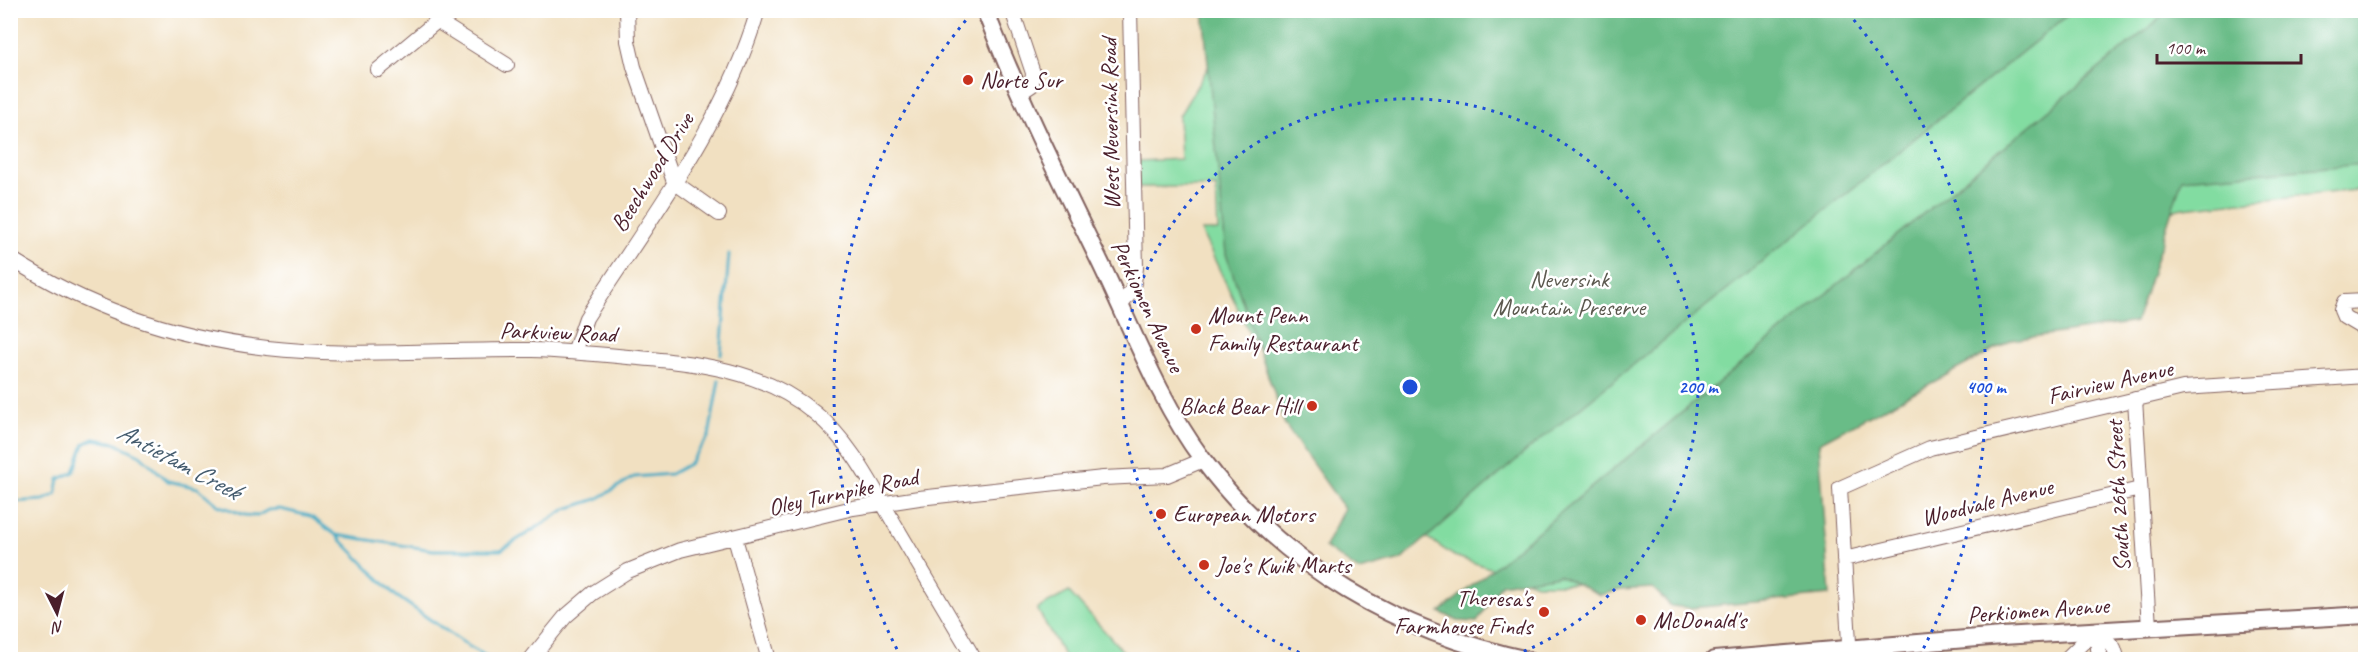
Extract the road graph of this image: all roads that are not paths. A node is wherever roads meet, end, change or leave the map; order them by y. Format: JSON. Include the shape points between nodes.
{"nodes":[{"id":1,"x":627,"y":10,"type":"edge"},
{"id":2,"x":758,"y":10,"type":"edge"},
{"id":3,"x":986,"y":10,"type":"edge"},
{"id":4,"x":1012,"y":10,"type":"edge"},
{"id":5,"x":1130,"y":10,"type":"edge"},
{"id":6,"x":442,"y":16,"type":"edge"},
{"id":7,"x":507,"y":65,"type":"dead end"},
{"id":8,"x":378,"y":70,"type":"dead end"},
{"id":9,"x":1020,"y":93,"type":"junction"},
{"id":10,"x":674,"y":182,"type":"junction"},
{"id":11,"x":719,"y":214,"type":"dead end"},
{"id":12,"x":10,"y":258,"type":"edge"},
{"id":13,"x":2366,"y":301,"type":"edge"},
{"id":14,"x":1121,"y":305,"type":"junction"},
{"id":15,"x":2366,"y":330,"type":"edge"},
{"id":16,"x":574,"y":352,"type":"junction"},
{"id":17,"x":2366,"y":376,"type":"edge"},
{"id":18,"x":2135,"y":399,"type":"junction"},
{"id":19,"x":1203,"y":460,"type":"junction"},
{"id":20,"x":2140,"y":489,"type":"junction"},
{"id":21,"x":883,"y":504,"type":"junction"},
{"id":22,"x":735,"y":538,"type":"junction"},
{"id":23,"x":1844,"y":560,"type":"junction"},
{"id":24,"x":2366,"y":615,"type":"edge"},
{"id":25,"x":2148,"y":627,"type":"junction"},
{"id":26,"x":2097,"y":629,"type":"junction"},
{"id":27,"x":1850,"y":654,"type":"edge"},
{"id":28,"x":530,"y":660,"type":"edge"},
{"id":29,"x":769,"y":660,"type":"edge"},
{"id":30,"x":975,"y":660,"type":"edge"},
{"id":31,"x":1528,"y":660,"type":"edge"},
{"id":32,"x":1714,"y":660,"type":"edge"},
{"id":33,"x":2066,"y":660,"type":"edge"},
{"id":34,"x":2102,"y":660,"type":"edge"},
{"id":35,"x":2118,"y":660,"type":"edge"}],
"edges":[{"from":1,"to":10,"type":"street","via":[[634,67]]},
{"from":2,"to":10,"type":"street","name":"Beechwood Drive","via":[[727,93]]},
{"from":3,"to":9,"type":"main road","name":"Perkiomen Avenue"},
{"from":4,"to":9,"type":"street","via":[[1034,73],[1032,85]]},
{"from":5,"to":14,"type":"street","name":"West Neversink Road","via":[[1136,268],[1133,289]]},
{"from":6,"to":7,"type":"street"},
{"from":6,"to":8,"type":"street"},
{"from":9,"to":14,"type":"main road","name":"Perkiomen Avenue"},
{"from":10,"to":11,"type":"street"},
{"from":10,"to":16,"type":"street","name":"Beechwood Drive","via":[[586,318]]},
{"from":12,"to":16,"type":"street","name":"Parkview Road","via":[[98,305],[152,325],[214,341],[321,352]]},
{"from":13,"to":15,"type":"street","via":[[2344,302],[2341,310],[2344,317]]},
{"from":14,"to":19,"type":"main road","name":"Perkiomen Avenue","via":[[1164,395]]},
{"from":16,"to":21,"type":"street","name":"Parkview Road","via":[[697,363],[734,370],[762,381],[815,413],[853,456]]},
{"from":17,"to":18,"type":"street","name":"Fairview Avenue","via":[[2183,388]]},
{"from":18,"to":20,"type":"street","name":"South 26th Street"},
{"from":18,"to":23,"type":"street","name":"Fairview Avenue","via":[[1930,448],[1840,488]]},
{"from":19,"to":21,"type":"street","name":"Oley Turnpike Road","via":[[1167,474]]},
{"from":19,"to":31,"type":"main road","name":"Perkiomen Avenue","via":[[1279,540],[1339,586],[1386,613],[1441,637]]},
{"from":20,"to":23,"type":"street","name":"Woodvale Avenue"},
{"from":20,"to":25,"type":"street","name":"South 26th Street"},
{"from":21,"to":22,"type":"street","name":"Oley Turnpike Road"},
{"from":21,"to":30,"type":"street","name":"Parkview Road"},
{"from":22,"to":28,"type":"street","name":"Oley Turnpike Road","via":[[662,556],[611,580],[565,616]]},
{"from":22,"to":29,"type":"street"},
{"from":23,"to":27,"type":"street"},
{"from":24,"to":25,"type":"main road","name":"Perkiomen Avenue"},
{"from":25,"to":26,"type":"main road","name":"Perkiomen Avenue"},
{"from":26,"to":27,"type":"main road","name":"Perkiomen Avenue"},
{"from":26,"to":33,"type":"street"},
{"from":26,"to":34,"type":"street"},
{"from":26,"to":35,"type":"street","via":[[2114,648]]},
{"from":27,"to":32,"type":"main road","name":"Perkiomen Avenue"}]}
